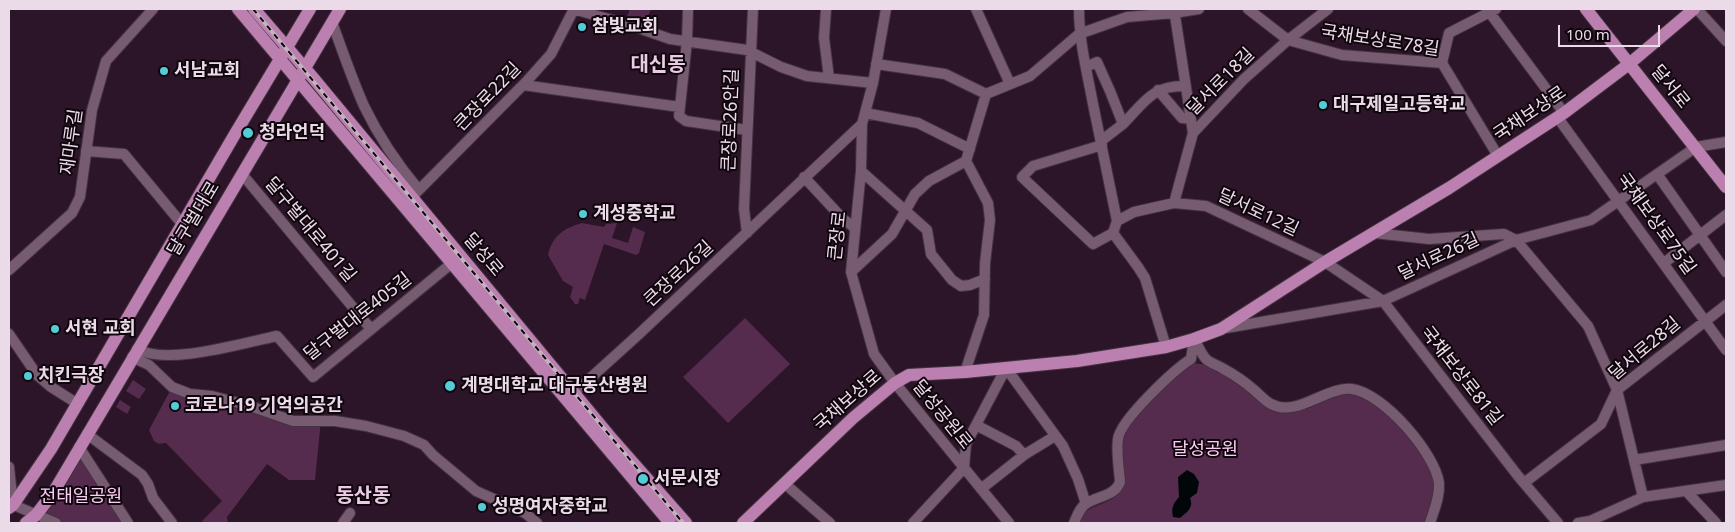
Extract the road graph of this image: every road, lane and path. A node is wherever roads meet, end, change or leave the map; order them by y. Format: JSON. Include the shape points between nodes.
{"nodes":[{"id":1,"x":153,"y":9,"type":"edge"},
{"id":2,"x":238,"y":9,"type":"edge"},
{"id":3,"x":254,"y":9,"type":"edge"},
{"id":4,"x":310,"y":9,"type":"edge"},
{"id":5,"x":340,"y":9,"type":"edge"},
{"id":6,"x":573,"y":9,"type":"edge"},
{"id":7,"x":688,"y":9,"type":"edge"},
{"id":8,"x":753,"y":9,"type":"edge"},
{"id":9,"x":826,"y":9,"type":"edge"},
{"id":10,"x":886,"y":9,"type":"edge"},
{"id":11,"x":976,"y":9,"type":"edge"},
{"id":12,"x":1079,"y":9,"type":"edge"},
{"id":13,"x":1196,"y":9,"type":"edge"},
{"id":14,"x":1248,"y":9,"type":"edge"},
{"id":15,"x":1328,"y":9,"type":"edge"},
{"id":16,"x":1586,"y":9,"type":"edge"},
{"id":17,"x":1696,"y":9,"type":"edge"},
{"id":18,"x":1491,"y":10,"type":"edge"},
{"id":19,"x":1174,"y":11,"type":"edge"},
{"id":20,"x":332,"y":22,"type":"junction"},
{"id":21,"x":1079,"y":34,"type":"junction"},
{"id":22,"x":1288,"y":40,"type":"junction"},
{"id":23,"x":687,"y":41,"type":"junction"},
{"id":24,"x":1726,"y":41,"type":"edge"},
{"id":25,"x":750,"y":52,"type":"junction"},
{"id":26,"x":284,"y":53,"type":"junction"},
{"id":27,"x":876,"y":64,"type":"junction"},
{"id":28,"x":1442,"y":64,"type":"junction"},
{"id":29,"x":1629,"y":64,"type":"junction"},
{"id":30,"x":1086,"y":67,"type":"junction"},
{"id":31,"x":305,"y":68,"type":"junction"},
{"id":32,"x":829,"y":78,"type":"junction"},
{"id":33,"x":298,"y":80,"type":"junction"},
{"id":34,"x":873,"y":83,"type":"junction"},
{"id":35,"x":1010,"y":84,"type":"junction"},
{"id":36,"x":523,"y":85,"type":"junction"},
{"id":37,"x":1186,"y":86,"type":"junction"},
{"id":38,"x":1158,"y":90,"type":"junction"},
{"id":39,"x":986,"y":94,"type":"junction"},
{"id":40,"x":679,"y":112,"type":"junction"},
{"id":41,"x":865,"y":113,"type":"junction"},
{"id":42,"x":1561,"y":115,"type":"junction"},
{"id":43,"x":1191,"y":119,"type":"junction"},
{"id":44,"x":862,"y":124,"type":"junction"},
{"id":45,"x":1123,"y":124,"type":"junction"},
{"id":46,"x":747,"y":130,"type":"junction"},
{"id":47,"x":1193,"y":133,"type":"junction"},
{"id":48,"x":1726,"y":142,"type":"edge"},
{"id":49,"x":1101,"y":143,"type":"junction"},
{"id":50,"x":1696,"y":147,"type":"junction"},
{"id":51,"x":970,"y":149,"type":"junction"},
{"id":52,"x":86,"y":151,"type":"junction"},
{"id":53,"x":1498,"y":156,"type":"junction"},
{"id":54,"x":966,"y":161,"type":"junction"},
{"id":55,"x":861,"y":171,"type":"junction"},
{"id":56,"x":242,"y":174,"type":"junction"},
{"id":57,"x":1657,"y":174,"type":"junction"},
{"id":58,"x":804,"y":177,"type":"junction"},
{"id":59,"x":1726,"y":188,"type":"edge"},
{"id":60,"x":416,"y":194,"type":"junction"},
{"id":61,"x":1619,"y":201,"type":"junction"},
{"id":62,"x":1174,"y":203,"type":"junction"},
{"id":63,"x":905,"y":211,"type":"junction"},
{"id":64,"x":1726,"y":215,"type":"edge"},
{"id":65,"x":1117,"y":221,"type":"junction"},
{"id":66,"x":182,"y":224,"type":"junction"},
{"id":67,"x":855,"y":228,"type":"junction"},
{"id":68,"x":746,"y":233,"type":"junction"},
{"id":69,"x":1113,"y":233,"type":"junction"},
{"id":70,"x":1374,"y":233,"type":"junction"},
{"id":71,"x":1700,"y":235,"type":"junction"},
{"id":72,"x":1516,"y":240,"type":"junction"},
{"id":73,"x":456,"y":260,"type":"junction"},
{"id":74,"x":1325,"y":262,"type":"junction"},
{"id":75,"x":1664,"y":263,"type":"junction"},
{"id":76,"x":9,"y":270,"type":"edge"},
{"id":77,"x":851,"y":272,"type":"junction"},
{"id":78,"x":1726,"y":272,"type":"edge"},
{"id":79,"x":985,"y":279,"type":"junction"},
{"id":80,"x":1383,"y":301,"type":"junction"},
{"id":81,"x":1726,"y":305,"type":"edge"},
{"id":82,"x":1705,"y":321,"type":"junction"},
{"id":83,"x":371,"y":329,"type":"junction"},
{"id":84,"x":1220,"y":329,"type":"junction"},
{"id":85,"x":9,"y":334,"type":"edge"},
{"id":86,"x":1194,"y":339,"type":"junction"},
{"id":87,"x":1166,"y":347,"type":"junction"},
{"id":88,"x":1726,"y":350,"type":"edge"},
{"id":89,"x":134,"y":353,"type":"junction"},
{"id":90,"x":1006,"y":368,"type":"junction"},
{"id":91,"x":965,"y":372,"type":"junction"},
{"id":92,"x":894,"y":383,"type":"junction"},
{"id":93,"x":1617,"y":390,"type":"junction"},
{"id":94,"x":575,"y":392,"type":"junction"},
{"id":95,"x":78,"y":404,"type":"junction"},
{"id":96,"x":976,"y":425,"type":"junction"},
{"id":97,"x":87,"y":434,"type":"junction"},
{"id":98,"x":1055,"y":436,"type":"junction"},
{"id":99,"x":1726,"y":445,"type":"edge"},
{"id":100,"x":79,"y":447,"type":"junction"},
{"id":101,"x":1024,"y":455,"type":"junction"},
{"id":102,"x":1634,"y":460,"type":"junction"},
{"id":103,"x":9,"y":467,"type":"edge"},
{"id":104,"x":964,"y":468,"type":"junction"},
{"id":105,"x":784,"y":483,"type":"junction"},
{"id":106,"x":1524,"y":483,"type":"junction"},
{"id":107,"x":1726,"y":485,"type":"edge"},
{"id":108,"x":982,"y":489,"type":"junction"},
{"id":109,"x":1686,"y":491,"type":"junction"},
{"id":110,"x":1643,"y":497,"type":"junction"},
{"id":111,"x":1086,"y":504,"type":"junction"},
{"id":112,"x":10,"y":505,"type":"edge"},
{"id":113,"x":350,"y":513,"type":"dead end"},
{"id":114,"x":31,"y":519,"type":"edge"},
{"id":115,"x":56,"y":523,"type":"edge"},
{"id":116,"x":128,"y":523,"type":"edge"},
{"id":117,"x":172,"y":523,"type":"edge"},
{"id":118,"x":343,"y":523,"type":"edge"},
{"id":119,"x":537,"y":523,"type":"edge"},
{"id":120,"x":670,"y":523,"type":"edge"},
{"id":121,"x":686,"y":523,"type":"edge"},
{"id":122,"x":742,"y":523,"type":"edge"},
{"id":123,"x":830,"y":523,"type":"edge"},
{"id":124,"x":913,"y":523,"type":"edge"},
{"id":125,"x":1009,"y":523,"type":"edge"},
{"id":126,"x":1074,"y":523,"type":"edge"},
{"id":127,"x":1430,"y":523,"type":"edge"},
{"id":128,"x":1558,"y":523,"type":"edge"},
{"id":129,"x":1578,"y":523,"type":"edge"},
{"id":130,"x":1716,"y":523,"type":"edge"}],
"edges":[{"from":1,"to":52,"type":"street","name":"재마루길","via":[[106,62],[92,110]]},
{"from":2,"to":26,"type":"main road"},
{"from":3,"to":26,"type":"main road","name":"달성로"},
{"from":4,"to":26,"type":"main road","name":"달구벌대로"},
{"from":5,"to":20,"type":"main road","name":"달구벌대로"},
{"from":6,"to":23,"type":"street","name":"큰장로22길","via":[[670,39]]},
{"from":6,"to":36,"type":"street","name":"큰장로22길","via":[[551,54]]},
{"from":7,"to":23,"type":"street"},
{"from":8,"to":25,"type":"street","name":"큰장로26안길"},
{"from":9,"to":32,"type":"street","via":[[824,38]]},
{"from":10,"to":27,"type":"street","name":"큰장로"},
{"from":11,"to":35,"type":"street"},
{"from":12,"to":21,"type":"street"},
{"from":13,"to":19,"type":"street"},
{"from":14,"to":22,"type":"street","name":"국채보상로78길"},
{"from":15,"to":22,"type":"street","name":"달서로18길"},
{"from":16,"to":29,"type":"main road","name":"달서로"},
{"from":17,"to":24,"type":"street"},
{"from":17,"to":29,"type":"main road","name":"국채보상로"},
{"from":18,"to":28,"type":"street","via":[[1449,34]]},
{"from":18,"to":42,"type":"street","name":"국채보상로75길"},
{"from":19,"to":21,"type":"street","via":[[1128,17]]},
{"from":19,"to":37,"type":"street"},
{"from":20,"to":31,"type":"main road","name":"달구벌대로"},
{"from":20,"to":60,"type":"street","via":[[364,106]]},
{"from":21,"to":30,"type":"street"},
{"from":21,"to":35,"type":"street","via":[[1030,76]]},
{"from":22,"to":28,"type":"street","name":"국채보상로78길","via":[[1342,55]]},
{"from":22,"to":47,"type":"street","name":"달서로18길","via":[[1244,79]]},
{"from":23,"to":25,"type":"street","name":"큰장로22길"},
{"from":23,"to":40,"type":"street"},
{"from":25,"to":32,"type":"street","name":"큰장로22길","via":[[807,76]]},
{"from":25,"to":46,"type":"street","name":"큰장로26안길"},
{"from":26,"to":31,"type":"main road","name":"달성로"},
{"from":26,"to":33,"type":"main road"},
{"from":26,"to":66,"type":"main road","name":"달구벌대로"},
{"from":27,"to":34,"type":"street","name":"큰장로"},
{"from":27,"to":39,"type":"street","via":[[945,74]]},
{"from":28,"to":53,"type":"street","name":"국채보상로78길"},
{"from":29,"to":42,"type":"main road","name":"국채보상로"},
{"from":29,"to":50,"type":"main road","name":"달서로"},
{"from":30,"to":45,"type":"street","via":[[1097,62]]},
{"from":30,"to":49,"type":"street"},
{"from":31,"to":33,"type":"main road","name":"달구벌대로"},
{"from":31,"to":60,"type":"main road","name":"달성로"},
{"from":32,"to":34,"type":"street","name":"큰장로22길"},
{"from":33,"to":56,"type":"main road","name":"달구벌대로"},
{"from":33,"to":73,"type":"main road"},
{"from":34,"to":41,"type":"street","name":"큰장로"},
{"from":35,"to":39,"type":"street"},
{"from":36,"to":40,"type":"street"},
{"from":36,"to":60,"type":"street","name":"큰장로22길"},
{"from":37,"to":38,"type":"street","via":[[1175,85]]},
{"from":37,"to":43,"type":"street"},
{"from":38,"to":43,"type":"street","via":[[1182,118]]},
{"from":38,"to":45,"type":"street"},
{"from":39,"to":51,"type":"street"},
{"from":40,"to":46,"type":"street","via":[[686,121]]},
{"from":41,"to":44,"type":"street","name":"큰장로"},
{"from":41,"to":51,"type":"street","via":[[918,122]]},
{"from":42,"to":53,"type":"main road","name":"국채보상로"},
{"from":42,"to":61,"type":"street","name":"국채보상로75길"},
{"from":43,"to":47,"type":"street"},
{"from":44,"to":55,"type":"street","name":"큰장로"},
{"from":44,"to":58,"type":"street","name":"큰장로26길"},
{"from":45,"to":49,"type":"street"},
{"from":46,"to":68,"type":"street","name":"큰장로26안길"},
{"from":47,"to":62,"type":"street","name":"달서로18길"},
{"from":48,"to":50,"type":"street"},
{"from":49,"to":65,"type":"street"},
{"from":49,"to":69,"type":"street","via":[[1033,166],[1022,177],[1093,244]]},
{"from":50,"to":57,"type":"street","name":"달서로26길"},
{"from":50,"to":59,"type":"main road","name":"달서로"},
{"from":51,"to":54,"type":"street"},
{"from":52,"to":66,"type":"street","name":"달구벌대로","via":[[124,154]]},
{"from":52,"to":76,"type":"street","name":"재마루길","via":[[80,197],[72,213]]},
{"from":53,"to":70,"type":"main road","name":"국채보상로"},
{"from":54,"to":63,"type":"street","via":[[929,181],[915,194]]},
{"from":54,"to":79,"type":"street","via":[[988,203],[990,220]]},
{"from":55,"to":63,"type":"street"},
{"from":55,"to":67,"type":"street","name":"큰장로"},
{"from":56,"to":83,"type":"street","name":"달구벌대로401길"},
{"from":56,"to":89,"type":"main road","name":"달구벌대로"},
{"from":57,"to":61,"type":"street","name":"달서로26길"},
{"from":57,"to":71,"type":"street"},
{"from":58,"to":67,"type":"street"},
{"from":58,"to":68,"type":"street","name":"큰장로26길"},
{"from":60,"to":73,"type":"main road","name":"달성로"},
{"from":61,"to":72,"type":"street","name":"달서로26길","via":[[1591,220]]},
{"from":61,"to":75,"type":"street","name":"국채보상로75길"},
{"from":62,"to":65,"type":"street","name":"달서로12길","via":[[1134,212]]},
{"from":62,"to":74,"type":"street","name":"달서로12길","via":[[1206,206]]},
{"from":63,"to":77,"type":"street","via":[[892,234]]},
{"from":63,"to":79,"type":"street","via":[[927,230],[931,254],[952,280],[961,286]]},
{"from":64,"to":71,"type":"street"},
{"from":65,"to":69,"type":"street"},
{"from":66,"to":95,"type":"main road","name":"달구벌대로"},
{"from":67,"to":77,"type":"street","name":"큰장로"},
{"from":68,"to":94,"type":"street","name":"큰장로26길"},
{"from":69,"to":87,"type":"street","via":[[1145,278]]},
{"from":70,"to":72,"type":"street","via":[[1429,239],[1504,234]]},
{"from":70,"to":74,"type":"main road","name":"국채보상로"},
{"from":71,"to":75,"type":"street"},
{"from":71,"to":78,"type":"street"},
{"from":72,"to":80,"type":"street","name":"달서로26길"},
{"from":72,"to":93,"type":"street","via":[[1588,326]]},
{"from":73,"to":83,"type":"street","name":"달구벌대로405길"},
{"from":73,"to":94,"type":"main road","name":"달성로"},
{"from":73,"to":120,"type":"main road","via":[[594,435]]},
{"from":74,"to":80,"type":"street","name":"국채보상로81길"},
{"from":74,"to":84,"type":"main road","name":"국채보상로"},
{"from":75,"to":82,"type":"street","name":"국채보상로75길"},
{"from":77,"to":92,"type":"street","name":"큰장로","via":[[874,354]]},
{"from":79,"to":91,"type":"street","via":[[984,314]]},
{"from":80,"to":84,"type":"street","name":"달서로26길"},
{"from":80,"to":106,"type":"street","name":"국채보상로81길"},
{"from":81,"to":82,"type":"street","name":"달서로28길"},
{"from":82,"to":88,"type":"street","name":"국채보상로75길"},
{"from":82,"to":93,"type":"street","name":"달서로28길"},
{"from":83,"to":89,"type":"street","name":"달구벌대로405길","via":[[314,378],[277,336],[181,356]]},
{"from":84,"to":86,"type":"main road","name":"국채보상로"},
{"from":85,"to":95,"type":"street","via":[[37,375]]},
{"from":86,"to":87,"type":"main road","name":"국채보상로"},
{"from":86,"to":111,"type":"street","via":[[1191,359],[1128,418],[1118,437],[1118,488]]},
{"from":86,"to":127,"type":"street","via":[[1206,359],[1246,383],[1271,404],[1286,408],[1351,389],[1374,398],[1396,416],[1434,465],[1439,496]]},
{"from":87,"to":90,"type":"main road","name":"국채보상로"},
{"from":89,"to":97,"type":"main road","name":"달구벌대로"},
{"from":89,"to":119,"type":"street","via":[[172,387],[190,394],[212,396],[293,421],[335,421],[404,436],[424,445],[476,491],[526,514]]},
{"from":90,"to":91,"type":"main road","name":"국채보상로"},
{"from":90,"to":96,"type":"street","name":"달성공원로"},
{"from":90,"to":98,"type":"street"},
{"from":91,"to":92,"type":"main road","name":"국채보상로","via":[[909,375]]},
{"from":92,"to":104,"type":"street","name":"달성공원로"},
{"from":92,"to":105,"type":"main road","name":"국채보상로"},
{"from":93,"to":102,"type":"street"},
{"from":93,"to":106,"type":"street","name":"달서로28길","via":[[1601,424]]},
{"from":94,"to":121,"type":"main road","name":"달성로"},
{"from":95,"to":112,"type":"main road","name":"달구벌대로","via":[[33,477]]},
{"from":96,"to":101,"type":"street","name":"달성공원로","via":[[1016,446]]},
{"from":96,"to":104,"type":"street","name":"달성공원로","via":[[966,444]]},
{"from":97,"to":100,"type":"main road","name":"달구벌대로"},
{"from":97,"to":117,"type":"street","via":[[142,475],[153,498]]},
{"from":98,"to":101,"type":"street"},
{"from":98,"to":111,"type":"street","via":[[1067,454]]},
{"from":99,"to":102,"type":"street"},
{"from":100,"to":114,"type":"main road","name":"달구벌대로","via":[[53,492]]},
{"from":100,"to":116,"type":"street"},
{"from":101,"to":108,"type":"street"},
{"from":102,"to":110,"type":"street"},
{"from":103,"to":112,"type":"street"},
{"from":104,"to":108,"type":"street","name":"달성공원로"},
{"from":104,"to":124,"type":"street"},
{"from":105,"to":122,"type":"main road","name":"국채보상로"},
{"from":105,"to":123,"type":"street"},
{"from":106,"to":128,"type":"street","name":"국채보상로81길"},
{"from":107,"to":109,"type":"street"},
{"from":108,"to":125,"type":"street","name":"달성공원로"},
{"from":109,"to":110,"type":"street"},
{"from":109,"to":130,"type":"street"},
{"from":110,"to":129,"type":"street","via":[[1590,521]]},
{"from":111,"to":126,"type":"street"},
{"from":112,"to":114,"type":"street"},
{"from":113,"to":118,"type":"street"},
{"from":114,"to":115,"type":"street"}]}
